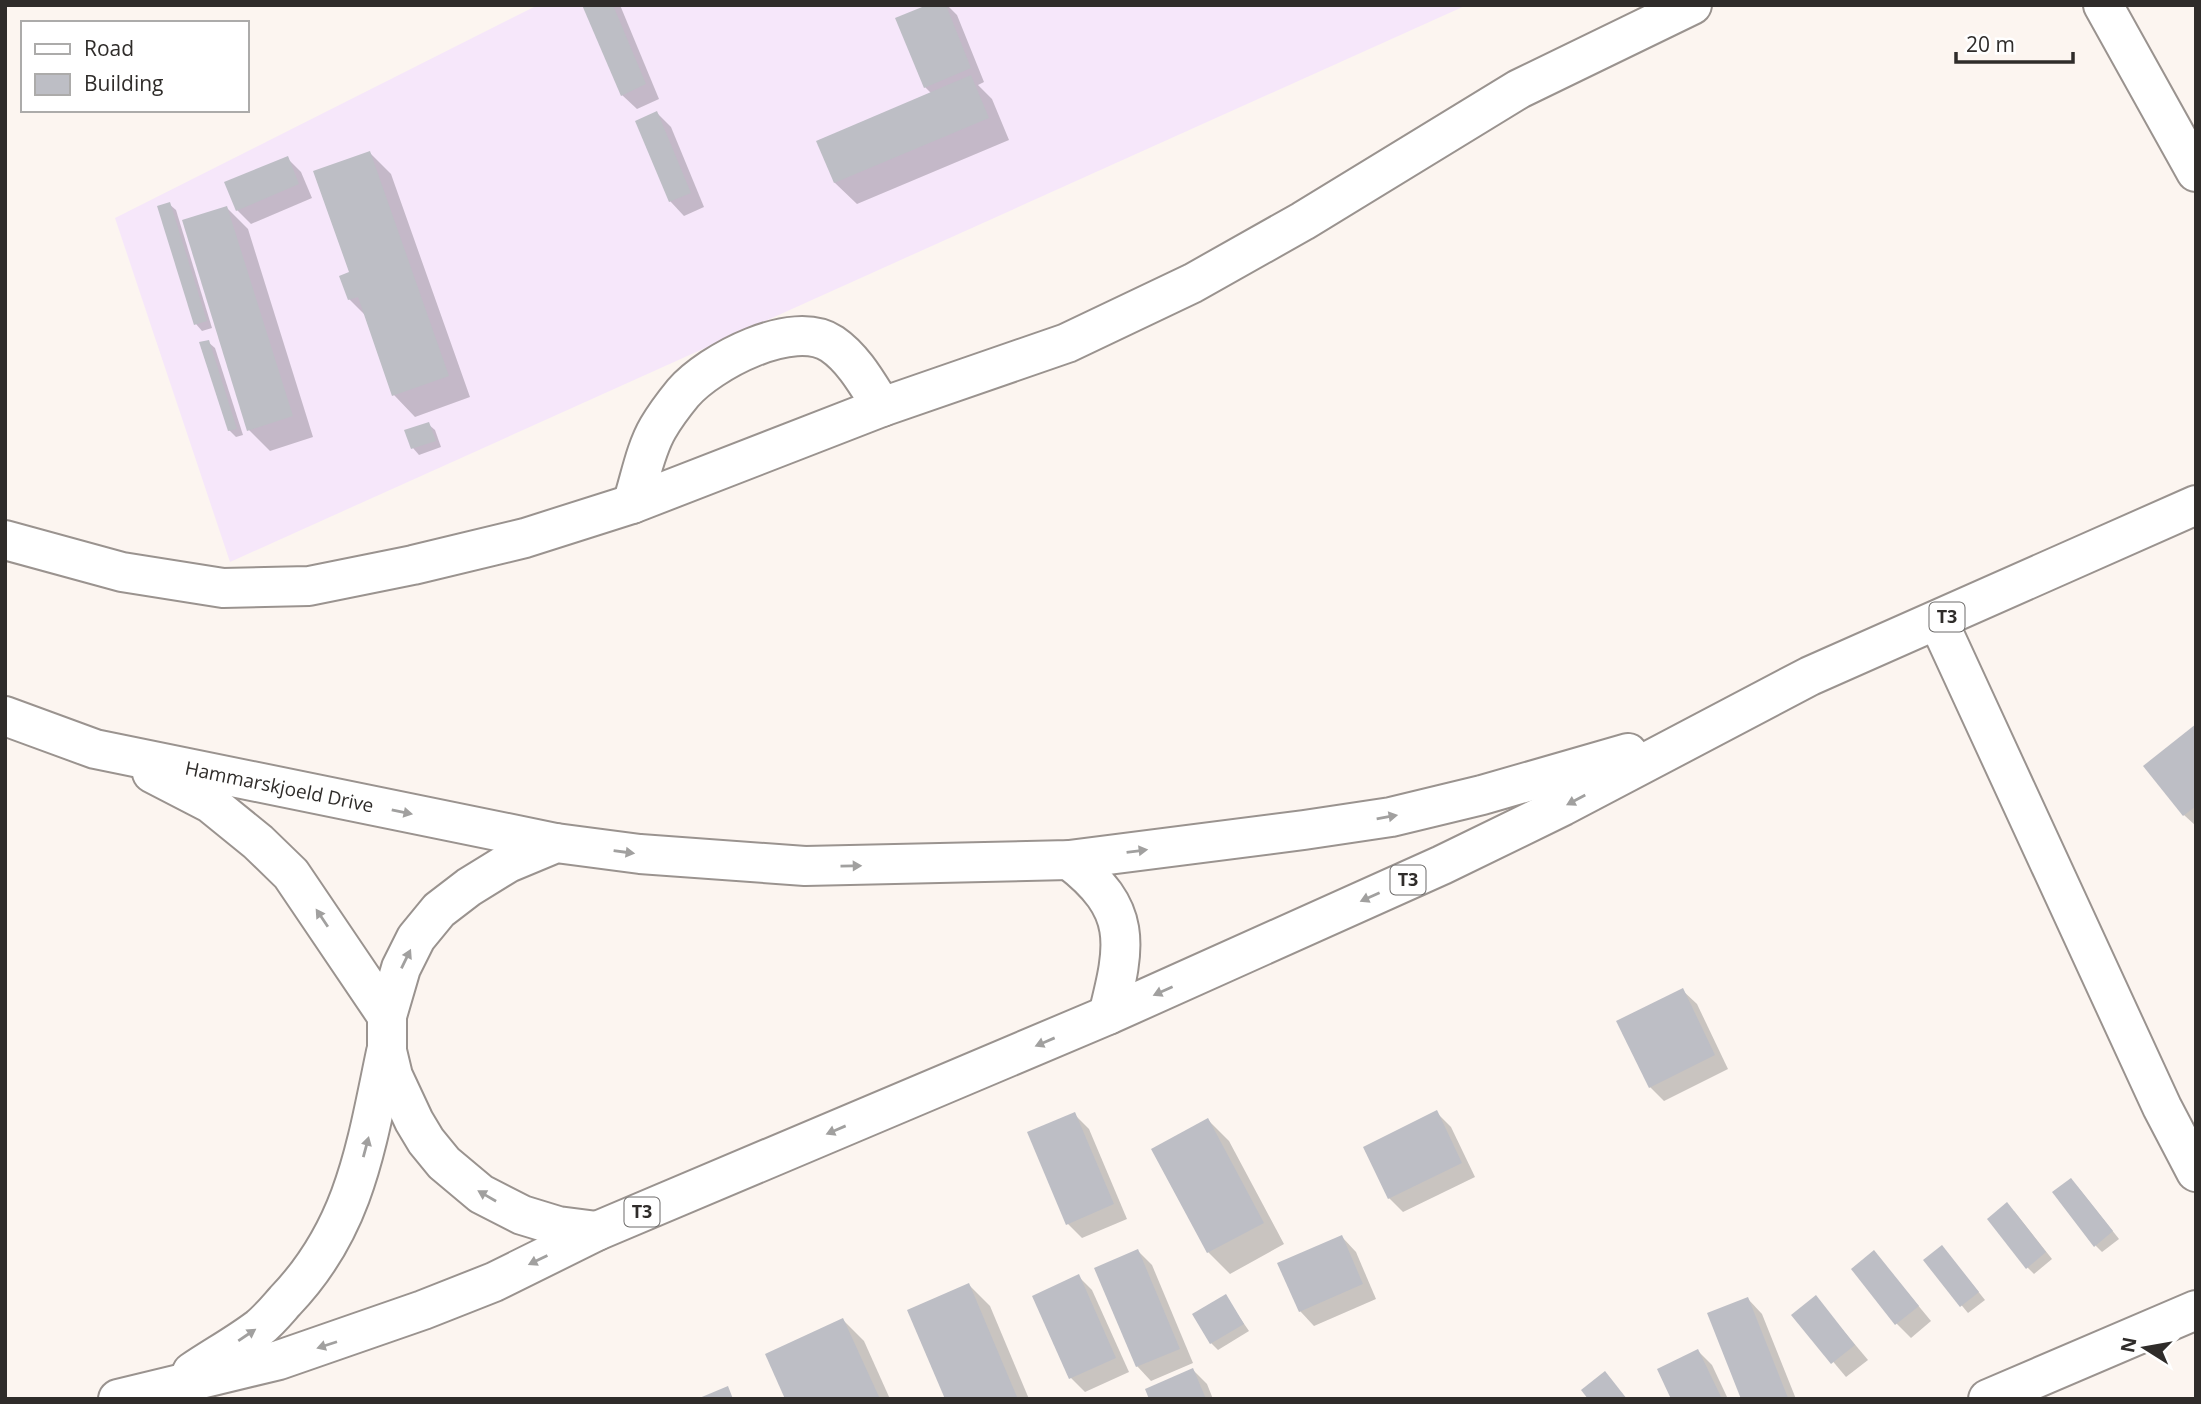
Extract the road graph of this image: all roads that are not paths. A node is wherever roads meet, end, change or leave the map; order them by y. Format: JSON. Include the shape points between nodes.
{"nodes":[{"id":1,"x":1692,"y":5,"type":"edge"},
{"id":2,"x":2103,"y":5,"type":"edge"},
{"id":3,"x":2196,"y":173,"type":"edge"},
{"id":4,"x":882,"y":407,"type":"junction"},
{"id":5,"x":632,"y":504,"type":"junction"},
{"id":6,"x":2196,"y":505,"type":"edge"},
{"id":7,"x":5,"y":540,"type":"edge"},
{"id":8,"x":1937,"y":621,"type":"junction"},
{"id":9,"x":5,"y":716,"type":"edge"},
{"id":10,"x":1700,"y":733,"type":"junction"},
{"id":11,"x":95,"y":748,"type":"junction"},
{"id":12,"x":556,"y":843,"type":"junction"},
{"id":13,"x":1069,"y":860,"type":"junction"},
{"id":14,"x":1108,"y":1015,"type":"junction"},
{"id":15,"x":387,"y":1033,"type":"junction"},
{"id":16,"x":2196,"y":1172,"type":"edge"},
{"id":17,"x":597,"y":1231,"type":"junction"},
{"id":18,"x":2196,"y":1310,"type":"edge"},
{"id":19,"x":170,"y":1387,"type":"junction"},
{"id":20,"x":118,"y":1399,"type":"edge"},
{"id":21,"x":1988,"y":1399,"type":"edge"}],
"edges":[{"from":1,"to":4,"type":"main road","via":[[1519,89],[1193,283],[1067,343]]},
{"from":2,"to":3,"type":"main road"},
{"from":4,"to":5,"type":"main road"},
{"from":4,"to":5,"type":"main road","via":[[858,369],[831,343],[807,336],[770,341],[721,363],[684,392],[657,430]]},
{"from":5,"to":7,"type":"main road","via":[[525,538],[309,586],[223,588],[122,572]]},
{"from":6,"to":8,"type":"main road","number":"T3"},
{"from":8,"to":10,"type":"main road","number":"T3","via":[[1810,676]]},
{"from":8,"to":16,"type":"main road"},
{"from":9,"to":11,"type":"main road","name":"Hammarskjoeld Drive"},
{"from":13,"to":10,"type":"main road","number":"T3","one_way":true,"via":[[1391,817]]},
{"from":10,"to":14,"type":"main road","number":"T3","one_way":true,"via":[[1442,865]]},
{"from":11,"to":12,"type":"main road","name":"Hammarskjoeld Drive","one_way":true},
{"from":15,"to":11,"type":"main road","one_way":true,"via":[[291,874],[210,803]]},
{"from":12,"to":13,"type":"main road","number":"T3","one_way":true,"via":[[640,855],[805,866]]},
{"from":15,"to":12,"type":"main road","number":"T3","one_way":true,"via":[[401,968],[416,938],[439,910],[508,863]]},
{"from":13,"to":14,"type":"main road","via":[[1092,877],[1121,925],[1121,957]]},
{"from":14,"to":17,"type":"main road","number":"T3","one_way":true},
{"from":17,"to":15,"type":"main road","number":"T3","one_way":true,"via":[[522,1215],[481,1194],[444,1163],[426,1142],[393,1076]]},
{"from":19,"to":15,"type":"main road","number":"T3","one_way":true,"via":[[261,1326],[307,1278],[334,1235],[357,1179],[373,1119]]},
{"from":17,"to":19,"type":"main road","number":"T3","one_way":true,"via":[[494,1282],[411,1315],[279,1360]]},
{"from":18,"to":21,"type":"main road"},
{"from":19,"to":20,"type":"main road","number":"T3"}]}
